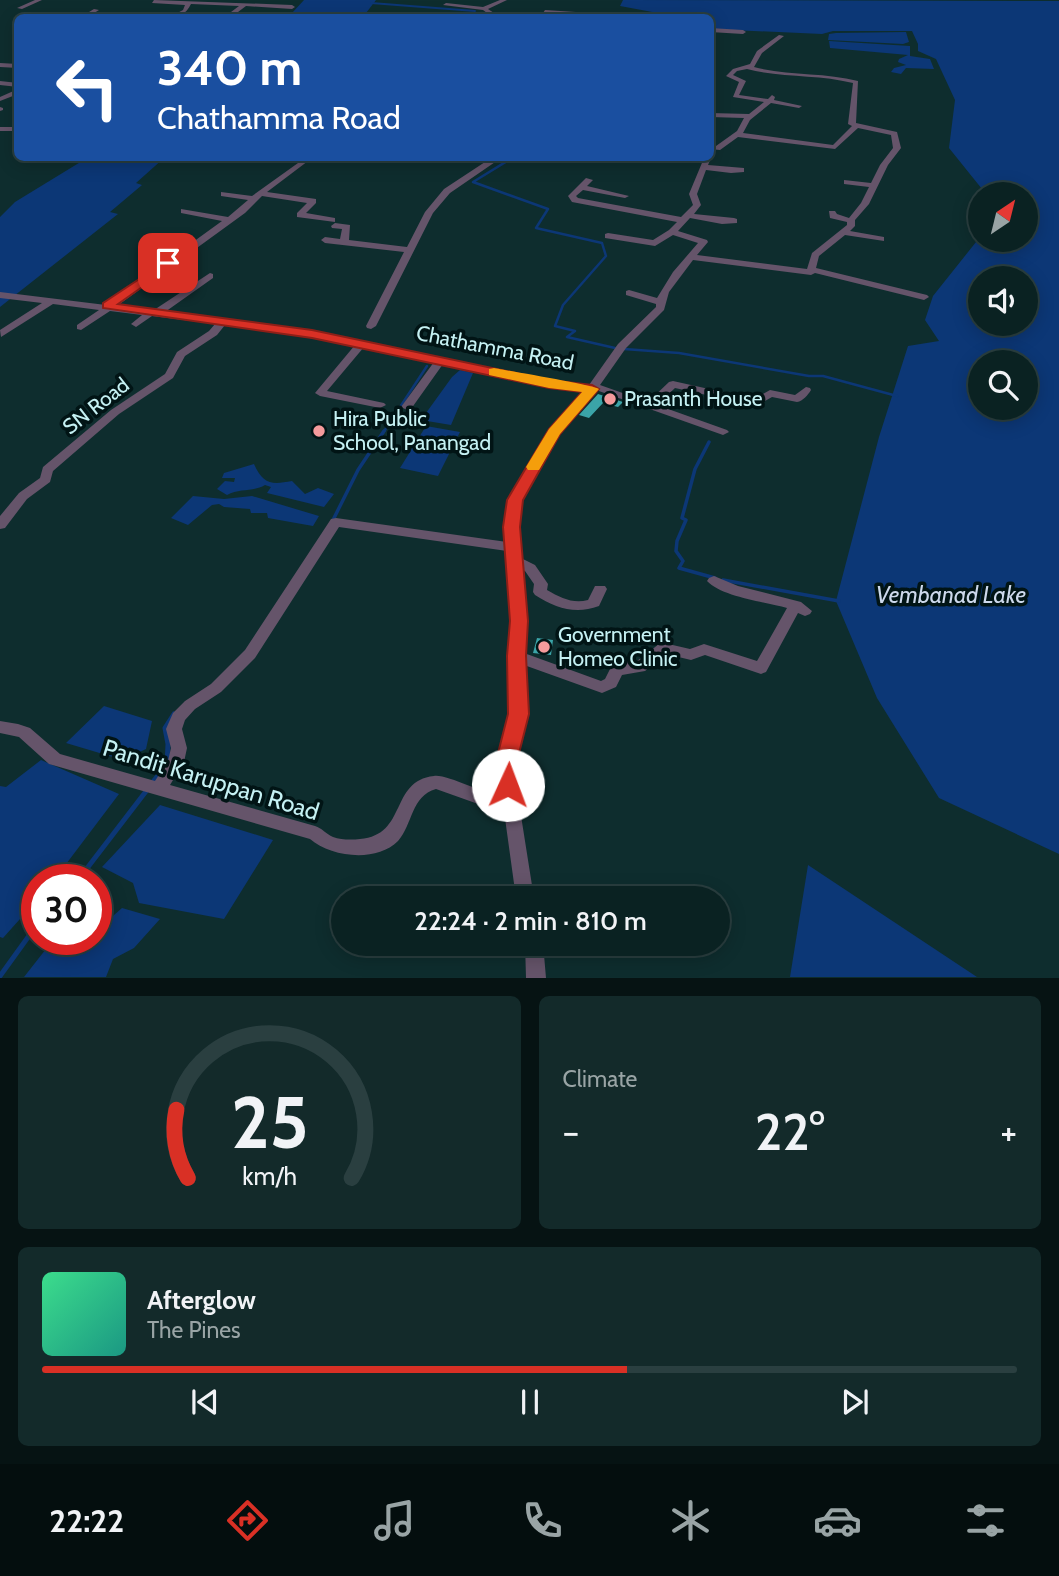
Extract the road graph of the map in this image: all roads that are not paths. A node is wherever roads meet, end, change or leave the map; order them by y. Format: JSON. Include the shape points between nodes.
{"nodes":[{"id":1,"x":39,"y":0,"type":"edge"},
{"id":2,"x":158,"y":0,"type":"edge"},
{"id":3,"x":504,"y":0,"type":"edge"},
{"id":4,"x":191,"y":2,"type":"edge"},
{"id":5,"x":244,"y":5,"type":"junction"},
{"id":6,"x":446,"y":5,"type":"dead end"},
{"id":7,"x":292,"y":7,"type":"dead end"},
{"id":8,"x":20,"y":8,"type":"dead end"},
{"id":9,"x":484,"y":9,"type":"junction"},
{"id":10,"x":96,"y":10,"type":"dead end"},
{"id":11,"x":545,"y":12,"type":"dead end"},
{"id":12,"x":507,"y":13,"type":"dead end"},
{"id":13,"x":88,"y":14,"type":"edge"},
{"id":14,"x":179,"y":14,"type":"edge"},
{"id":15,"x":238,"y":14,"type":"edge"},
{"id":16,"x":490,"y":14,"type":"edge"},
{"id":17,"x":504,"y":14,"type":"edge"},
{"id":18,"x":576,"y":14,"type":"edge"},
{"id":19,"x":714,"y":30,"type":"edge"},
{"id":20,"x":781,"y":36,"type":"dead end"},
{"id":21,"x":730,"y":40,"type":"dead end"},
{"id":22,"x":748,"y":67,"type":"junction"},
{"id":23,"x":725,"y":95,"type":"dead end"},
{"id":24,"x":735,"y":96,"type":"junction"},
{"id":25,"x":771,"y":99,"type":"junction"},
{"id":26,"x":799,"y":106,"type":"dead end"},
{"id":27,"x":714,"y":115,"type":"edge"},
{"id":28,"x":750,"y":116,"type":"junction"},
{"id":29,"x":857,"y":125,"type":"junction"},
{"id":30,"x":735,"y":134,"type":"junction"},
{"id":31,"x":714,"y":148,"type":"edge"},
{"id":32,"x":305,"y":161,"type":"edge"},
{"id":33,"x":492,"y":161,"type":"edge"},
{"id":34,"x":706,"y":161,"type":"edge"},
{"id":35,"x":703,"y":167,"type":"junction"},
{"id":36,"x":741,"y":170,"type":"dead end"},
{"id":37,"x":589,"y":180,"type":"dead end"},
{"id":38,"x":847,"y":182,"type":"dead end"},
{"id":39,"x":872,"y":185,"type":"junction"},
{"id":40,"x":581,"y":187,"type":"junction"},
{"id":41,"x":693,"y":194,"type":"junction"},
{"id":42,"x":705,"y":195,"type":"dead end"},
{"id":43,"x":625,"y":196,"type":"dead end"},
{"id":44,"x":225,"y":197,"type":"dead end"},
{"id":45,"x":255,"y":199,"type":"junction"},
{"id":46,"x":184,"y":211,"type":"dead end"},
{"id":47,"x":832,"y":213,"type":"dead end"},
{"id":48,"x":685,"y":217,"type":"junction"},
{"id":49,"x":228,"y":220,"type":"junction"},
{"id":50,"x":734,"y":221,"type":"dead end"},
{"id":51,"x":851,"y":221,"type":"junction"},
{"id":52,"x":333,"y":223,"type":"joint"},
{"id":53,"x":672,"y":232,"type":"junction"},
{"id":54,"x":845,"y":232,"type":"junction"},
{"id":55,"x":608,"y":236,"type":"dead end"},
{"id":56,"x":881,"y":239,"type":"dead end"},
{"id":57,"x":325,"y":240,"type":"dead end"},
{"id":58,"x":344,"y":241,"type":"junction"},
{"id":59,"x":410,"y":250,"type":"junction"},
{"id":60,"x":692,"y":257,"type":"junction"},
{"id":61,"x":812,"y":270,"type":"junction"},
{"id":62,"x":211,"y":276,"type":"dead end"},
{"id":63,"x":629,"y":293,"type":"dead end"},
{"id":64,"x":0,"y":295,"type":"edge"},
{"id":65,"x":924,"y":297,"type":"dead end"},
{"id":66,"x":52,"y":300,"type":"junction"},
{"id":67,"x":660,"y":302,"type":"junction"},
{"id":68,"x":107,"y":306,"type":"junction"},
{"id":69,"x":152,"y":313,"type":"junction"},
{"id":70,"x":222,"y":323,"type":"junction"},
{"id":71,"x":136,"y":324,"type":"dead end"},
{"id":72,"x":372,"y":326,"type":"dead end"},
{"id":73,"x":81,"y":327,"type":"dead end"},
{"id":74,"x":1,"y":334,"type":"edge"},
{"id":75,"x":361,"y":344,"type":"junction"},
{"id":76,"x":441,"y":360,"type":"junction"},
{"id":77,"x":593,"y":388,"type":"junction"},
{"id":78,"x":806,"y":390,"type":"dead end"},
{"id":79,"x":380,"y":405,"type":"dead end"},
{"id":80,"x":650,"y":406,"type":"junction"},
{"id":81,"x":407,"y":407,"type":"dead end"},
{"id":82,"x":723,"y":432,"type":"dead end"},
{"id":83,"x":0,"y":525,"type":"edge"},
{"id":84,"x":512,"y":554,"type":"junction"},
{"id":85,"x":713,"y":581,"type":"dead end"},
{"id":86,"x":600,"y":589,"type":"dead end"},
{"id":87,"x":800,"y":608,"type":"joint"},
{"id":88,"x":516,"y":656,"type":"junction"},
{"id":89,"x":0,"y":727,"type":"edge"},
{"id":90,"x":153,"y":788,"type":"junction"},
{"id":91,"x":510,"y":805,"type":"junction"},
{"id":92,"x":524,"y":886,"type":"edge"},
{"id":93,"x":535,"y":956,"type":"edge"},
{"id":94,"x":536,"y":978,"type":"edge"}],
"edges":[{"from":1,"to":8,"type":"street"},
{"from":2,"to":4,"type":"street","via":[[154,2]]},
{"from":3,"to":9,"type":"street"},
{"from":4,"to":5,"type":"street"},
{"from":4,"to":14,"type":"street"},
{"from":5,"to":7,"type":"street"},
{"from":5,"to":15,"type":"street","via":[[234,12]]},
{"from":6,"to":9,"type":"street"},
{"from":9,"to":16,"type":"street"},
{"from":10,"to":13,"type":"street"},
{"from":11,"to":18,"type":"street"},
{"from":12,"to":17,"type":"street"},
{"from":19,"to":21,"type":"street","via":[[743,32]]},
{"from":20,"to":22,"type":"street"},
{"from":22,"to":24,"type":"street","via":[[729,76],[743,81]]},
{"from":22,"to":29,"type":"street","via":[[856,82],[852,124]]},
{"from":23,"to":24,"type":"street"},
{"from":24,"to":25,"type":"street"},
{"from":25,"to":26,"type":"street"},
{"from":25,"to":28,"type":"street"},
{"from":27,"to":28,"type":"street"},
{"from":28,"to":30,"type":"street"},
{"from":29,"to":30,"type":"street","via":[[835,147]]},
{"from":29,"to":39,"type":"street","via":[[894,134],[897,148]]},
{"from":30,"to":31,"type":"street"},
{"from":32,"to":45,"type":"street"},
{"from":33,"to":59,"type":"street","via":[[447,191],[429,212]]},
{"from":34,"to":35,"type":"street"},
{"from":35,"to":36,"type":"street"},
{"from":35,"to":41,"type":"street"},
{"from":37,"to":40,"type":"street"},
{"from":38,"to":39,"type":"street"},
{"from":39,"to":51,"type":"street","via":[[863,210]]},
{"from":40,"to":43,"type":"street"},
{"from":40,"to":48,"type":"street","via":[[572,196],[575,200]]},
{"from":41,"to":42,"type":"street"},
{"from":41,"to":48,"type":"street","via":[[697,205]]},
{"from":44,"to":45,"type":"street"},
{"from":45,"to":49,"type":"street"},
{"from":45,"to":52,"type":"street","via":[[313,201],[300,215]]},
{"from":46,"to":49,"type":"street"},
{"from":47,"to":51,"type":"street"},
{"from":48,"to":50,"type":"street"},
{"from":48,"to":53,"type":"street"},
{"from":49,"to":68,"type":"street"},
{"from":51,"to":54,"type":"street"},
{"from":52,"to":58,"type":"street","via":[[347,227]]},
{"from":53,"to":55,"type":"street","via":[[655,243]]},
{"from":53,"to":60,"type":"street","via":[[704,242]]},
{"from":54,"to":56,"type":"street"},
{"from":54,"to":61,"type":"street","via":[[815,255]]},
{"from":57,"to":58,"type":"street"},
{"from":58,"to":59,"type":"street"},
{"from":59,"to":72,"type":"street"},
{"from":60,"to":61,"type":"street"},
{"from":60,"to":67,"type":"street","via":[[664,288]]},
{"from":61,"to":65,"type":"street"},
{"from":62,"to":69,"type":"street"},
{"from":63,"to":67,"type":"street"},
{"from":64,"to":66,"type":"street","name":"Chathamma Road"},
{"from":66,"to":68,"type":"street","name":"Chathamma Road"},
{"from":66,"to":74,"type":"street"},
{"from":67,"to":77,"type":"street","via":[[661,308],[622,346]]},
{"from":68,"to":69,"type":"street","name":"Chathamma Road"},
{"from":68,"to":73,"type":"street"},
{"from":69,"to":70,"type":"street","name":"Chathamma Road"},
{"from":69,"to":71,"type":"street"},
{"from":70,"to":75,"type":"street","name":"Chathamma Road"},
{"from":70,"to":83,"type":"street","name":"SN Road","via":[[181,354],[169,376],[116,412],[47,470],[41,488],[10,509]]},
{"from":75,"to":76,"type":"street","name":"Chathamma Road"},
{"from":75,"to":79,"type":"street","via":[[320,393]]},
{"from":76,"to":77,"type":"street","name":"Chathamma Road","via":[[549,384]]},
{"from":76,"to":81,"type":"street"},
{"from":77,"to":80,"type":"street"},
{"from":77,"to":84,"type":"street","name":"Chathamma Road","via":[[554,432],[515,500]]},
{"from":78,"to":80,"type":"street","via":[[797,399],[769,393],[756,403],[673,384]]},
{"from":80,"to":82,"type":"street"},
{"from":84,"to":86,"type":"street","via":[[530,568],[541,584],[540,592],[558,602],[587,607]]},
{"from":84,"to":88,"type":"street","name":"Chathamma Road","via":[[519,621]]},
{"from":84,"to":90,"type":"street","via":[[336,522],[250,654],[178,717],[176,762]]},
{"from":85,"to":87,"type":"street"},
{"from":87,"to":88,"type":"street","via":[[761,668],[704,649],[691,655],[664,648],[640,667],[617,671],[602,687]]},
{"from":88,"to":91,"type":"street","name":"Chathamma Road","via":[[519,714],[505,765]]},
{"from":89,"to":90,"type":"street","name":"Pandit Karuppan Road","via":[[17,727],[30,734],[55,759]]},
{"from":90,"to":91,"type":"street","name":"Pandit Karuppan Road","via":[[315,832],[342,847],[376,845],[392,836],[405,807],[426,784],[436,782]]},
{"from":91,"to":92,"type":"street","name":"Chathamma Road"},
{"from":93,"to":94,"type":"street"}]}
